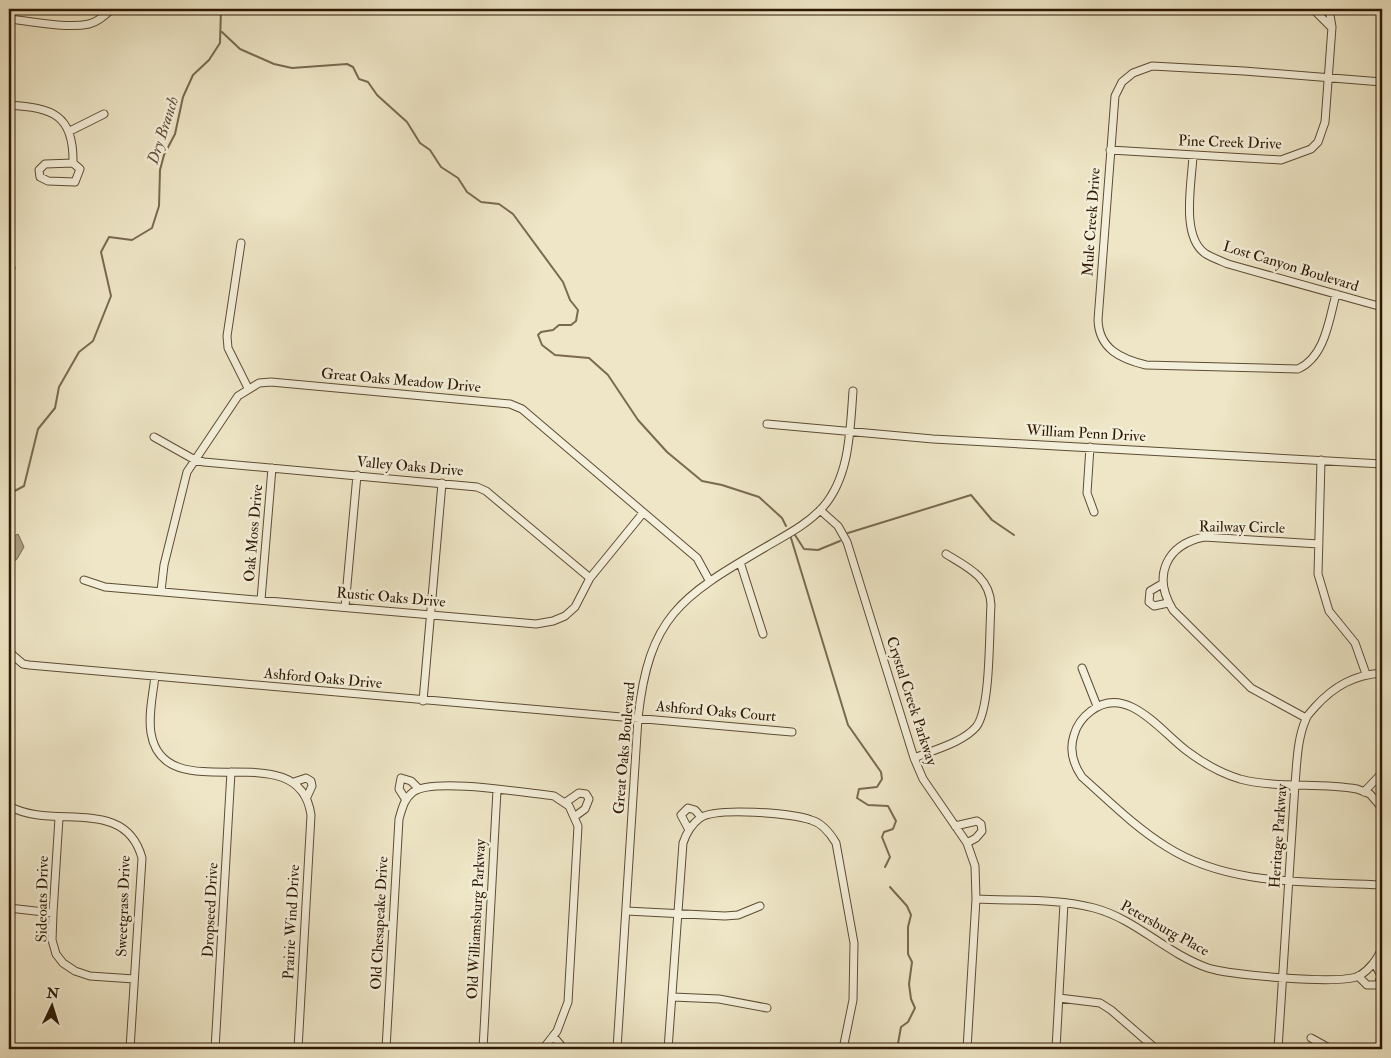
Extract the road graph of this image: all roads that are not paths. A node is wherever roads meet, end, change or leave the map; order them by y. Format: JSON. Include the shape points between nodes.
{"nodes":[{"id":1,"x":112,"y":9,"type":"edge"},
{"id":2,"x":1313,"y":9,"type":"edge"},
{"id":3,"x":1329,"y":9,"type":"edge"},
{"id":4,"x":9,"y":19,"type":"edge"},
{"id":5,"x":1332,"y":27,"type":"junction"},
{"id":6,"x":1329,"y":78,"type":"junction"},
{"id":7,"x":1382,"y":82,"type":"edge"},
{"id":8,"x":9,"y":104,"type":"edge"},
{"id":9,"x":104,"y":114,"type":"dead end"},
{"id":10,"x":70,"y":131,"type":"junction"},
{"id":11,"x":1110,"y":150,"type":"junction"},
{"id":12,"x":1193,"y":155,"type":"junction"},
{"id":13,"x":73,"y":163,"type":"junction"},
{"id":14,"x":241,"y":243,"type":"dead end"},
{"id":15,"x":1336,"y":294,"type":"junction"},
{"id":16,"x":1382,"y":307,"type":"edge"},
{"id":17,"x":248,"y":388,"type":"junction"},
{"id":18,"x":853,"y":391,"type":"dead end"},
{"id":19,"x":767,"y":424,"type":"dead end"},
{"id":20,"x":850,"y":432,"type":"junction"},
{"id":21,"x":154,"y":437,"type":"dead end"},
{"id":22,"x":1090,"y":447,"type":"junction"},
{"id":23,"x":195,"y":460,"type":"junction"},
{"id":24,"x":1321,"y":460,"type":"junction"},
{"id":25,"x":1382,"y":464,"type":"edge"},
{"id":26,"x":272,"y":468,"type":"junction"},
{"id":27,"x":356,"y":475,"type":"junction"},
{"id":28,"x":442,"y":483,"type":"junction"},
{"id":29,"x":820,"y":510,"type":"junction"},
{"id":30,"x":1094,"y":512,"type":"dead end"},
{"id":31,"x":643,"y":513,"type":"junction"},
{"id":32,"x":1318,"y":544,"type":"junction"},
{"id":33,"x":946,"y":554,"type":"dead end"},
{"id":34,"x":740,"y":562,"type":"junction"},
{"id":35,"x":590,"y":578,"type":"junction"},
{"id":36,"x":84,"y":580,"type":"dead end"},
{"id":37,"x":709,"y":580,"type":"junction"},
{"id":38,"x":1162,"y":584,"type":"junction"},
{"id":39,"x":161,"y":591,"type":"junction"},
{"id":40,"x":261,"y":600,"type":"junction"},
{"id":41,"x":1168,"y":603,"type":"junction"},
{"id":42,"x":345,"y":607,"type":"junction"},
{"id":43,"x":431,"y":614,"type":"junction"},
{"id":44,"x":763,"y":634,"type":"dead end"},
{"id":45,"x":9,"y":652,"type":"edge"},
{"id":46,"x":1082,"y":668,"type":"dead end"},
{"id":47,"x":1382,"y":673,"type":"edge"},
{"id":48,"x":1366,"y":674,"type":"junction"},
{"id":49,"x":155,"y":676,"type":"junction"},
{"id":50,"x":424,"y":701,"type":"junction"},
{"id":51,"x":1097,"y":706,"type":"junction"},
{"id":52,"x":638,"y":718,"type":"junction"},
{"id":53,"x":1306,"y":718,"type":"junction"},
{"id":54,"x":792,"y":732,"type":"dead end"},
{"id":55,"x":914,"y":758,"type":"junction"},
{"id":56,"x":232,"y":772,"type":"junction"},
{"id":57,"x":1382,"y":773,"type":"edge"},
{"id":58,"x":294,"y":782,"type":"junction"},
{"id":59,"x":1295,"y":784,"type":"junction"},
{"id":60,"x":418,"y":790,"type":"junction"},
{"id":61,"x":497,"y":790,"type":"junction"},
{"id":62,"x":1364,"y":792,"type":"junction"},
{"id":63,"x":307,"y":797,"type":"junction"},
{"id":64,"x":406,"y":800,"type":"junction"},
{"id":65,"x":566,"y":802,"type":"junction"},
{"id":66,"x":1381,"y":804,"type":"edge"},
{"id":67,"x":9,"y":806,"type":"edge"},
{"id":68,"x":574,"y":817,"type":"junction"},
{"id":69,"x":701,"y":817,"type":"junction"},
{"id":70,"x":59,"y":818,"type":"junction"},
{"id":71,"x":955,"y":826,"type":"junction"},
{"id":72,"x":688,"y":830,"type":"junction"},
{"id":73,"x":967,"y":843,"type":"junction"},
{"id":74,"x":1289,"y":880,"type":"junction"},
{"id":75,"x":1382,"y":885,"type":"edge"},
{"id":76,"x":976,"y":899,"type":"junction"},
{"id":77,"x":1064,"y":903,"type":"junction"},
{"id":78,"x":760,"y":906,"type":"dead end"},
{"id":79,"x":9,"y":908,"type":"edge"},
{"id":80,"x":626,"y":910,"type":"junction"},
{"id":81,"x":53,"y":913,"type":"junction"},
{"id":82,"x":677,"y":913,"type":"junction"},
{"id":83,"x":1382,"y":947,"type":"edge"},
{"id":84,"x":1374,"y":962,"type":"junction"},
{"id":85,"x":1358,"y":976,"type":"junction"},
{"id":86,"x":1283,"y":977,"type":"junction"},
{"id":87,"x":134,"y":979,"type":"junction"},
{"id":88,"x":673,"y":997,"type":"junction"},
{"id":89,"x":1059,"y":998,"type":"junction"},
{"id":90,"x":766,"y":1008,"type":"dead end"},
{"id":91,"x":553,"y":1036,"type":"junction"},
{"id":92,"x":1311,"y":1038,"type":"dead end"},
{"id":93,"x":130,"y":1049,"type":"edge"},
{"id":94,"x":215,"y":1049,"type":"edge"},
{"id":95,"x":298,"y":1049,"type":"edge"},
{"id":96,"x":386,"y":1049,"type":"edge"},
{"id":97,"x":483,"y":1049,"type":"edge"},
{"id":98,"x":543,"y":1049,"type":"edge"},
{"id":99,"x":564,"y":1049,"type":"edge"},
{"id":100,"x":617,"y":1049,"type":"edge"},
{"id":101,"x":668,"y":1049,"type":"edge"},
{"id":102,"x":843,"y":1049,"type":"edge"},
{"id":103,"x":967,"y":1049,"type":"edge"},
{"id":104,"x":1056,"y":1049,"type":"edge"},
{"id":105,"x":1156,"y":1049,"type":"edge"},
{"id":106,"x":1278,"y":1049,"type":"edge"},
{"id":107,"x":1331,"y":1049,"type":"edge"}],
"edges":[{"from":1,"to":4,"type":"street","via":[[90,24]]},
{"from":2,"to":5,"type":"street"},
{"from":3,"to":5,"type":"street","name":"Pine Creek Drive"},
{"from":5,"to":6,"type":"street","name":"Pine Creek Drive"},
{"from":6,"to":7,"type":"street","name":"Mule Creek Drive"},
{"from":6,"to":11,"type":"street","name":"Mule Creek Drive","via":[[1244,70],[1142,68],[1122,82],[1115,96]]},
{"from":6,"to":12,"type":"street","name":"Pine Creek Drive","via":[[1324,127],[1311,149],[1281,160]]},
{"from":8,"to":10,"type":"street","via":[[39,107],[54,113]]},
{"from":9,"to":10,"type":"street"},
{"from":10,"to":13,"type":"street","via":[[74,144]]},
{"from":11,"to":12,"type":"street","name":"Pine Creek Drive"},
{"from":11,"to":15,"type":"street","name":"Mule Creek Drive","via":[[1099,332],[1113,351],[1126,360],[1146,366],[1298,369],[1316,356]]},
{"from":12,"to":15,"type":"street","name":"Lost Canyon Boulevard","via":[[1189,223],[1196,243],[1205,254],[1228,264]]},
{"from":13,"to":13,"type":"street","via":[[80,170],[75,182],[48,182],[40,177],[39,170],[44,164]]},
{"from":14,"to":17,"type":"street","via":[[226,336],[228,348]]},
{"from":15,"to":16,"type":"street","name":"Lost Canyon Boulevard"},
{"from":17,"to":23,"type":"street","via":[[238,396]]},
{"from":17,"to":31,"type":"street","name":"Great Oaks Meadow Drive","via":[[271,382],[510,404],[522,409]]},
{"from":18,"to":20,"type":"street","name":"Great Oaks Boulevard"},
{"from":19,"to":20,"type":"street","name":"William Penn Drive"},
{"from":20,"to":22,"type":"street","name":"William Penn Drive"},
{"from":20,"to":29,"type":"street","name":"Great Oaks Boulevard","via":[[842,471]]},
{"from":21,"to":23,"type":"street"},
{"from":22,"to":24,"type":"street","name":"William Penn Drive"},
{"from":22,"to":30,"type":"street","via":[[1087,493]]},
{"from":23,"to":26,"type":"street","name":"Valley Oaks Drive"},
{"from":23,"to":39,"type":"street","via":[[184,482]]},
{"from":24,"to":25,"type":"street","name":"William Penn Drive"},
{"from":24,"to":32,"type":"street"},
{"from":26,"to":27,"type":"street","name":"Valley Oaks Drive"},
{"from":26,"to":40,"type":"street","name":"Oak Moss Drive"},
{"from":27,"to":28,"type":"street","name":"Valley Oaks Drive"},
{"from":27,"to":42,"type":"street"},
{"from":28,"to":35,"type":"street","name":"Valley Oaks Drive","via":[[468,485],[486,491]]},
{"from":28,"to":43,"type":"street"},
{"from":29,"to":34,"type":"street","name":"Great Oaks Boulevard"},
{"from":29,"to":55,"type":"street","name":"Crystal Creek Parkway","via":[[838,526],[847,542]]},
{"from":31,"to":35,"type":"street","name":"Rustic Oaks Drive"},
{"from":31,"to":37,"type":"street","name":"Great Oaks Meadow Drive","via":[[696,558]]},
{"from":32,"to":38,"type":"street","name":"Railway Circle","via":[[1204,537],[1190,540],[1169,558]]},
{"from":32,"to":48,"type":"street","via":[[1318,574],[1329,611],[1355,643]]},
{"from":33,"to":55,"type":"street","via":[[981,578],[988,590],[991,605],[984,709],[976,726],[964,736]]},
{"from":34,"to":37,"type":"street","name":"Great Oaks Boulevard"},
{"from":34,"to":44,"type":"street"},
{"from":35,"to":43,"type":"street","name":"Rustic Oaks Drive","via":[[575,607],[553,621],[536,624]]},
{"from":36,"to":39,"type":"street","name":"Rustic Oaks Drive","via":[[104,587]]},
{"from":37,"to":52,"type":"street","name":"Great Oaks Boulevard","via":[[686,598],[667,621],[652,650],[643,679]]},
{"from":38,"to":41,"type":"street","name":"Railway Circle"},
{"from":38,"to":41,"type":"street","name":"Railway Circle","via":[[1150,591],[1149,602],[1154,606]]},
{"from":39,"to":40,"type":"street","name":"Rustic Oaks Drive"},
{"from":40,"to":42,"type":"street","name":"Rustic Oaks Drive"},
{"from":41,"to":53,"type":"street","name":"Railway Circle","via":[[1251,688]]},
{"from":42,"to":43,"type":"street","name":"Rustic Oaks Drive"},
{"from":43,"to":50,"type":"street"},
{"from":45,"to":49,"type":"street","name":"Ashford Oaks Drive","via":[[28,665]]},
{"from":46,"to":51,"type":"street"},
{"from":47,"to":48,"type":"street","name":"Heritage Parkway"},
{"from":48,"to":53,"type":"street","name":"Heritage Parkway","via":[[1345,682],[1325,696]]},
{"from":49,"to":50,"type":"street","name":"Ashford Oaks Drive"},
{"from":49,"to":56,"type":"street","name":"Prairie Wind Drive","via":[[150,728],[160,754],[183,769]]},
{"from":50,"to":52,"type":"street","name":"Ashford Oaks Drive"},
{"from":51,"to":59,"type":"street","via":[[1118,703],[1141,711],[1185,750],[1221,772],[1241,779]]},
{"from":51,"to":74,"type":"street","via":[[1076,726],[1072,742],[1075,766],[1082,777],[1148,835],[1191,860],[1226,872]]},
{"from":52,"to":54,"type":"street","name":"Ashford Oaks Court"},
{"from":52,"to":80,"type":"street","name":"Great Oaks Boulevard"},
{"from":53,"to":59,"type":"street","name":"Heritage Parkway"},
{"from":55,"to":71,"type":"street","name":"Crystal Creek Parkway","via":[[923,779]]},
{"from":56,"to":58,"type":"street","name":"Prairie Wind Drive","via":[[280,775]]},
{"from":56,"to":94,"type":"street","name":"Dropseed Drive"},
{"from":57,"to":62,"type":"street"},
{"from":58,"to":63,"type":"street"},
{"from":58,"to":63,"type":"street","name":"Prairie Wind Drive","via":[[306,778],[311,781]]},
{"from":59,"to":62,"type":"street","via":[[1344,787]]},
{"from":59,"to":74,"type":"street","name":"Heritage Parkway"},
{"from":60,"to":61,"type":"street","via":[[437,785]]},
{"from":60,"to":64,"type":"street"},
{"from":60,"to":64,"type":"street","via":[[411,781],[400,778],[399,789]]},
{"from":61,"to":65,"type":"street","via":[[554,796]]},
{"from":61,"to":97,"type":"street","name":"Old Williamsburg Parkway"},
{"from":62,"to":66,"type":"street"},
{"from":63,"to":95,"type":"street","name":"Prairie Wind Drive","via":[[311,815]]},
{"from":64,"to":96,"type":"street","name":"Old Chesapeake Drive","via":[[399,819]]},
{"from":65,"to":68,"type":"street"},
{"from":65,"to":68,"type":"street","via":[[579,793],[586,794],[589,799],[585,809]]},
{"from":67,"to":70,"type":"street","name":"Sweetgrass Drive","via":[[32,816]]},
{"from":68,"to":91,"type":"street","via":[[578,826],[568,1002]]},
{"from":69,"to":72,"type":"street"},
{"from":69,"to":72,"type":"street","via":[[695,810],[688,808],[683,811],[682,822]]},
{"from":69,"to":102,"type":"street","via":[[727,811],[796,817],[821,825],[833,838],[840,855],[854,943],[853,1000]]},
{"from":70,"to":81,"type":"street","name":"Sideoats Drive"},
{"from":70,"to":87,"type":"street","name":"Sweetgrass Drive","via":[[103,819],[115,823],[129,833],[139,848],[142,858]]},
{"from":71,"to":73,"type":"street","name":"Crystal Creek Parkway"},
{"from":71,"to":73,"type":"street","via":[[977,821],[981,824],[982,830]]},
{"from":72,"to":82,"type":"street","via":[[683,843]]},
{"from":73,"to":76,"type":"street","name":"Crystal Creek Parkway","via":[[975,866]]},
{"from":74,"to":75,"type":"street"},
{"from":74,"to":86,"type":"street","name":"Heritage Parkway"},
{"from":76,"to":77,"type":"street","name":"Petersburg Place"},
{"from":76,"to":103,"type":"street","name":"Crystal Creek Parkway"},
{"from":77,"to":86,"type":"street","name":"Petersburg Place","via":[[1093,907],[1115,915],[1190,961],[1208,968],[1225,973]]},
{"from":77,"to":89,"type":"street"},
{"from":78,"to":82,"type":"street","via":[[733,916]]},
{"from":79,"to":81,"type":"street"},
{"from":80,"to":82,"type":"street"},
{"from":80,"to":100,"type":"street","name":"Great Oaks Boulevard"},
{"from":81,"to":87,"type":"street","name":"Sideoats Drive","via":[[52,940],[63,963],[90,976]]},
{"from":82,"to":88,"type":"street"},
{"from":83,"to":84,"type":"street"},
{"from":84,"to":85,"type":"street"},
{"from":84,"to":85,"type":"street","via":[[1381,976],[1378,985],[1367,985]]},
{"from":85,"to":86,"type":"street","name":"Petersburg Place","via":[[1339,980]]},
{"from":86,"to":106,"type":"street","name":"Heritage Parkway"},
{"from":87,"to":93,"type":"street","name":"Sweetgrass Drive"},
{"from":88,"to":90,"type":"street","via":[[724,1000]]},
{"from":88,"to":101,"type":"street"},
{"from":89,"to":104,"type":"street"},
{"from":89,"to":105,"type":"street","via":[[1100,1004]]},
{"from":91,"to":98,"type":"street"},
{"from":91,"to":99,"type":"street"},
{"from":92,"to":107,"type":"street"}]}
